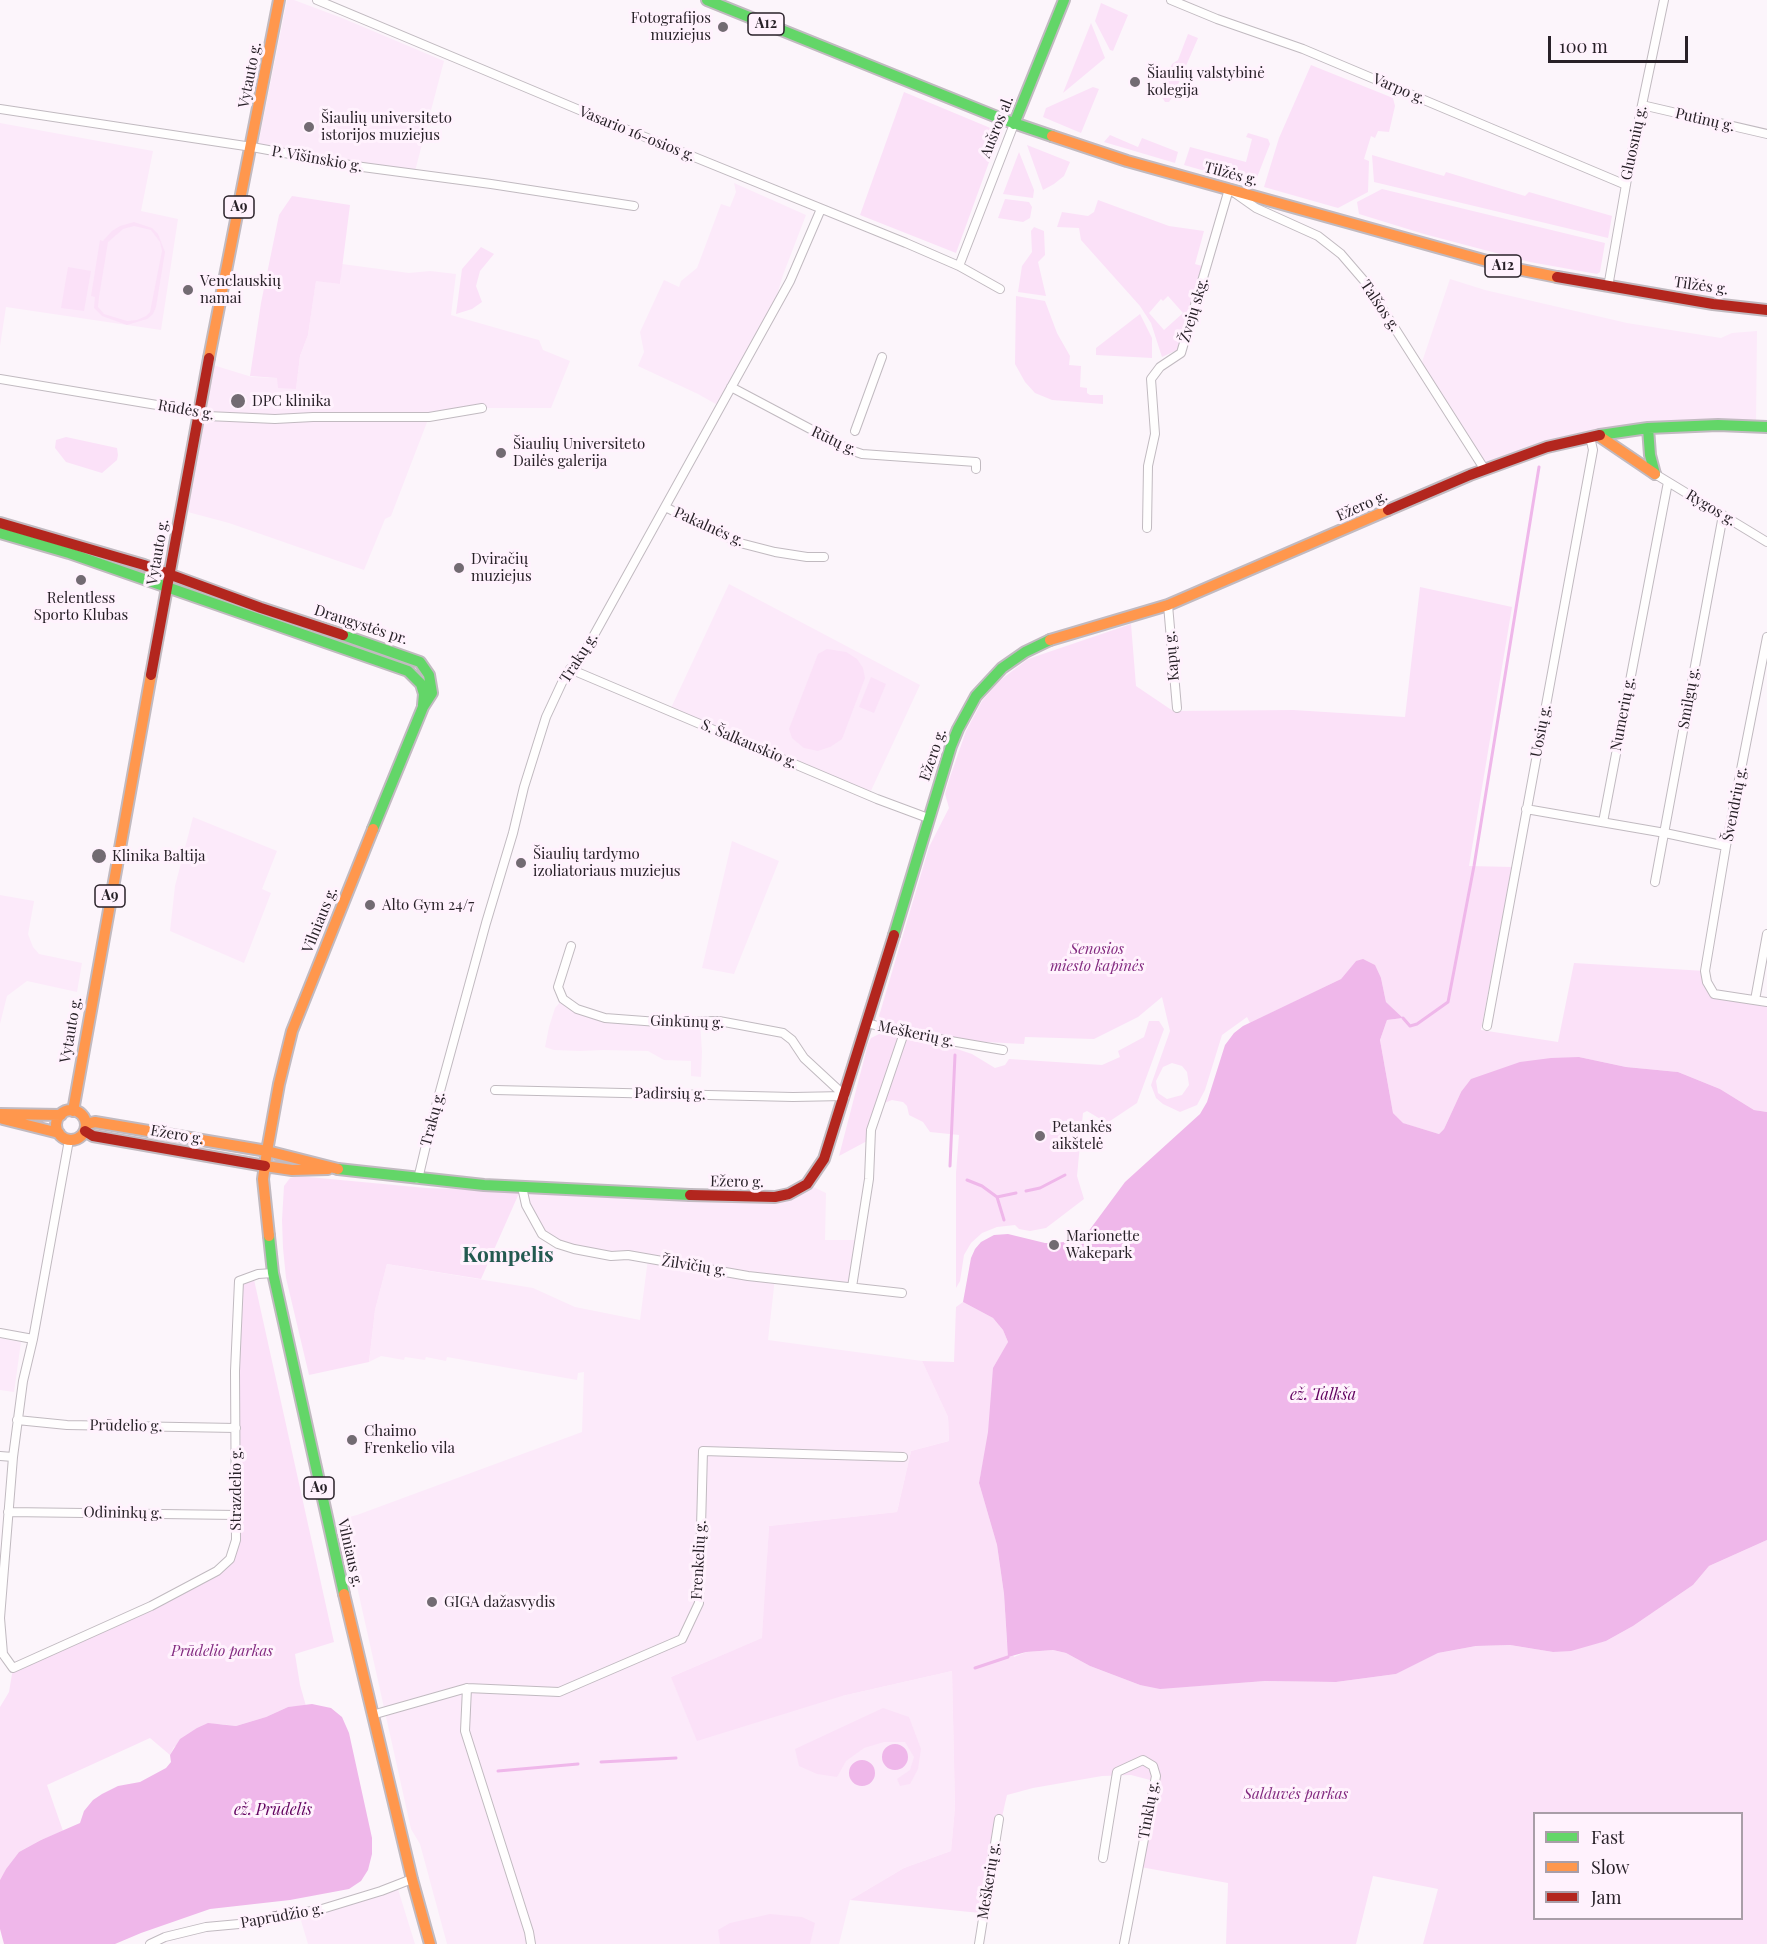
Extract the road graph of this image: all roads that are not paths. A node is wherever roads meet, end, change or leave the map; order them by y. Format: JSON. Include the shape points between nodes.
{"nodes":[{"id":1,"x":279,"y":0,"type":"edge"},
{"id":2,"x":317,"y":0,"type":"edge"},
{"id":3,"x":706,"y":0,"type":"edge"},
{"id":4,"x":1064,"y":0,"type":"edge"},
{"id":5,"x":1171,"y":0,"type":"edge"},
{"id":6,"x":1664,"y":0,"type":"edge"},
{"id":7,"x":1642,"y":105,"type":"junction"},
{"id":8,"x":0,"y":110,"type":"edge"},
{"id":9,"x":1014,"y":124,"type":"junction"},
{"id":10,"x":1767,"y":134,"type":"edge"},
{"id":11,"x":252,"y":147,"type":"junction"},
{"id":12,"x":1229,"y":189,"type":"junction"},
{"id":13,"x":1625,"y":189,"type":"junction"},
{"id":14,"x":634,"y":206,"type":"dead end"},
{"id":15,"x":821,"y":209,"type":"junction"},
{"id":16,"x":958,"y":266,"type":"junction"},
{"id":17,"x":1608,"y":287,"type":"junction"},
{"id":18,"x":1000,"y":290,"type":"dead end"},
{"id":19,"x":1767,"y":310,"type":"edge"},
{"id":20,"x":882,"y":357,"type":"dead end"},
{"id":21,"x":0,"y":379,"type":"edge"},
{"id":22,"x":731,"y":387,"type":"junction"},
{"id":23,"x":482,"y":408,"type":"dead end"},
{"id":24,"x":198,"y":413,"type":"junction"},
{"id":25,"x":1767,"y":427,"type":"edge"},
{"id":26,"x":1648,"y":428,"type":"junction"},
{"id":27,"x":855,"y":430,"type":"dead end"},
{"id":28,"x":1594,"y":436,"type":"junction"},
{"id":29,"x":976,"y":469,"type":"dead end"},
{"id":30,"x":1485,"y":470,"type":"junction"},
{"id":31,"x":1655,"y":474,"type":"junction"},
{"id":32,"x":1668,"y":482,"type":"junction"},
{"id":33,"x":665,"y":507,"type":"junction"},
{"id":34,"x":1722,"y":515,"type":"junction"},
{"id":35,"x":0,"y":523,"type":"edge"},
{"id":36,"x":1147,"y":528,"type":"dead end"},
{"id":37,"x":0,"y":533,"type":"edge"},
{"id":38,"x":1767,"y":542,"type":"edge"},
{"id":39,"x":824,"y":557,"type":"dead end"},
{"id":40,"x":169,"y":574,"type":"junction"},
{"id":41,"x":167,"y":586,"type":"junction"},
{"id":42,"x":1168,"y":605,"type":"junction"},
{"id":43,"x":1767,"y":637,"type":"edge"},
{"id":44,"x":570,"y":669,"type":"junction"},
{"id":45,"x":423,"y":707,"type":"junction"},
{"id":46,"x":1177,"y":708,"type":"dead end"},
{"id":47,"x":1526,"y":808,"type":"junction"},
{"id":48,"x":928,"y":818,"type":"junction"},
{"id":49,"x":1603,"y":822,"type":"junction"},
{"id":50,"x":1665,"y":833,"type":"junction"},
{"id":51,"x":1726,"y":846,"type":"junction"},
{"id":52,"x":1655,"y":882,"type":"dead end"},
{"id":53,"x":1767,"y":934,"type":"edge"},
{"id":54,"x":571,"y":946,"type":"dead end"},
{"id":55,"x":1755,"y":1000,"type":"junction"},
{"id":56,"x":1767,"y":1002,"type":"edge"},
{"id":57,"x":867,"y":1023,"type":"junction"},
{"id":58,"x":1488,"y":1026,"type":"dead end"},
{"id":59,"x":904,"y":1033,"type":"junction"},
{"id":60,"x":1003,"y":1050,"type":"dead end"},
{"id":61,"x":495,"y":1090,"type":"dead end"},
{"id":62,"x":845,"y":1096,"type":"junction"},
{"id":63,"x":73,"y":1110,"type":"junction"},
{"id":64,"x":61,"y":1114,"type":"junction"},
{"id":65,"x":0,"y":1116,"type":"edge"},
{"id":66,"x":86,"y":1127,"type":"junction"},
{"id":67,"x":58,"y":1133,"type":"junction"},
{"id":68,"x":69,"y":1140,"type":"junction"},
{"id":69,"x":267,"y":1151,"type":"junction"},
{"id":70,"x":265,"y":1166,"type":"junction"},
{"id":71,"x":340,"y":1169,"type":"junction"},
{"id":72,"x":418,"y":1179,"type":"junction"},
{"id":73,"x":522,"y":1187,"type":"junction"},
{"id":74,"x":273,"y":1273,"type":"junction"},
{"id":75,"x":852,"y":1287,"type":"junction"},
{"id":76,"x":902,"y":1293,"type":"dead end"},
{"id":77,"x":0,"y":1333,"type":"edge"},
{"id":78,"x":33,"y":1339,"type":"junction"},
{"id":79,"x":17,"y":1420,"type":"junction"},
{"id":80,"x":236,"y":1428,"type":"junction"},
{"id":81,"x":0,"y":1456,"type":"edge"},
{"id":82,"x":13,"y":1457,"type":"junction"},
{"id":83,"x":903,"y":1457,"type":"dead end"},
{"id":84,"x":9,"y":1512,"type":"junction"},
{"id":85,"x":237,"y":1515,"type":"junction"},
{"id":86,"x":467,"y":1688,"type":"junction"},
{"id":87,"x":372,"y":1715,"type":"junction"},
{"id":88,"x":999,"y":1819,"type":"dead end"},
{"id":89,"x":1102,"y":1858,"type":"dead end"},
{"id":90,"x":412,"y":1879,"type":"junction"},
{"id":91,"x":150,"y":1944,"type":"edge"},
{"id":92,"x":430,"y":1944,"type":"edge"},
{"id":93,"x":531,"y":1944,"type":"edge"},
{"id":94,"x":979,"y":1944,"type":"edge"},
{"id":95,"x":1124,"y":1944,"type":"edge"}],
"edges":[{"from":1,"to":11,"type":"main road","name":"Vytauto g.","number":"A9"},
{"from":2,"to":15,"type":"street","name":"Vasario 16-osios g."},
{"from":3,"to":9,"type":"main road","name":"Tilžės g.","number":"A12"},
{"from":4,"to":9,"type":"main road","name":"Aušros al."},
{"from":5,"to":13,"type":"street","name":"Varpo g.","via":[[1303,49]]},
{"from":6,"to":7,"type":"street","name":"Gluosnių g."},
{"from":7,"to":10,"type":"street","name":"Putinų g."},
{"from":7,"to":13,"type":"street","name":"Gluosnių g."},
{"from":8,"to":11,"type":"street","name":"P. Višinskio g."},
{"from":9,"to":12,"type":"main road","name":"Tilžės g.","number":"A12"},
{"from":9,"to":16,"type":"street","name":"Aušros al."},
{"from":11,"to":14,"type":"street","name":"P. Višinskio g.","via":[[365,168]]},
{"from":11,"to":24,"type":"main road","name":"Vytauto g.","number":"A9"},
{"from":12,"to":17,"type":"main road","name":"Tilžės g.","number":"A12","via":[[1461,255]]},
{"from":12,"to":30,"type":"street","name":"Talšos g.","via":[[1256,208],[1318,236],[1341,254],[1366,283]]},
{"from":12,"to":36,"type":"street","name":"Žvejų skg.","via":[[1181,353],[1160,367],[1151,380],[1155,435],[1148,466]]},
{"from":13,"to":17,"type":"street","name":"Gluosnių g."},
{"from":15,"to":16,"type":"street","name":"Vasario 16-osios g."},
{"from":15,"to":22,"type":"street","name":"Trakų g.","via":[[790,281]]},
{"from":16,"to":18,"type":"street","name":"Vasario 16-osios g."},
{"from":17,"to":19,"type":"main road","name":"Tilžės g.","number":"A12"},
{"from":20,"to":27,"type":"street"},
{"from":21,"to":24,"type":"street","name":"Rūdės g."},
{"from":22,"to":29,"type":"street","name":"Rūtų g.","via":[[849,450],[976,462]]},
{"from":22,"to":33,"type":"street","name":"Trakų g."},
{"from":23,"to":24,"type":"street","name":"Rūdės g.","via":[[429,417],[275,420]]},
{"from":24,"to":40,"type":"main road","name":"Vytauto g.","number":"A9"},
{"from":25,"to":26,"type":"main road","name":"Ežero g."},
{"from":26,"to":28,"type":"main road","name":"Ežero g."},
{"from":26,"to":31,"type":"main road"},
{"from":28,"to":30,"type":"main road","name":"Ežero g.","via":[[1547,447]]},
{"from":28,"to":31,"type":"main road"},
{"from":28,"to":47,"type":"street","name":"Uosių g."},
{"from":30,"to":42,"type":"main road","name":"Ežero g."},
{"from":31,"to":32,"type":"street","name":"Rygos g."},
{"from":32,"to":34,"type":"street","name":"Rygos g."},
{"from":32,"to":49,"type":"street","name":"Numerių g."},
{"from":33,"to":39,"type":"street","name":"Pakalnės g.","via":[[740,543],[785,554]]},
{"from":33,"to":44,"type":"street","name":"Trakų g.","via":[[578,664]]},
{"from":34,"to":38,"type":"street","name":"Rygos g."},
{"from":34,"to":50,"type":"street","name":"Smilgų g."},
{"from":35,"to":40,"type":"main road","name":"Draugystės pr."},
{"from":37,"to":41,"type":"main road","name":"Draugystės pr."},
{"from":40,"to":41,"type":"main road","name":"Vytauto g.","number":"A9"},
{"from":40,"to":45,"type":"main road","name":"Draugystės pr.","via":[[420,662],[432,684],[432,693]]},
{"from":41,"to":45,"type":"main road","name":"Draugystės pr.","via":[[408,671],[421,684]]},
{"from":41,"to":63,"type":"main road","name":"Vytauto g.","number":"A9"},
{"from":42,"to":46,"type":"street","name":"Kapų g."},
{"from":42,"to":48,"type":"main road","name":"Ežero g.","via":[[1056,637],[1002,668],[976,696],[958,729]]},
{"from":43,"to":51,"type":"street","name":"Švendrių g."},
{"from":44,"to":48,"type":"street","name":"S. Šalkauskio g."},
{"from":44,"to":72,"type":"street","name":"Trakų g.","via":[[546,717],[524,787]]},
{"from":45,"to":69,"type":"main road","name":"Vilniaus g.","via":[[292,1031]]},
{"from":47,"to":49,"type":"street"},
{"from":47,"to":58,"type":"street","name":"Uosių g."},
{"from":48,"to":57,"type":"main road","name":"Ežero g."},
{"from":49,"to":50,"type":"street"},
{"from":50,"to":51,"type":"street"},
{"from":50,"to":52,"type":"street","name":"Smilgų g."},
{"from":51,"to":55,"type":"street","name":"Švendrių g.","via":[[1705,970],[1707,982],[1714,994]]},
{"from":53,"to":55,"type":"street"},
{"from":54,"to":62,"type":"street","name":"Ginkūnų g.","via":[[558,987],[563,999],[577,1010],[604,1018],[719,1021],[783,1033]]},
{"from":55,"to":56,"type":"street"},
{"from":57,"to":59,"type":"street","name":"Meškerių g."},
{"from":57,"to":62,"type":"main road","name":"Ežero g."},
{"from":59,"to":60,"type":"street","name":"Meškerių g."},
{"from":59,"to":75,"type":"street","via":[[871,1130],[869,1179]]},
{"from":61,"to":62,"type":"street","name":"Padirsių g."},
{"from":62,"to":73,"type":"main road","name":"Ežero g.","via":[[819,1168],[807,1184],[789,1194],[744,1198]]},
{"from":63,"to":64,"type":"main road"},
{"from":63,"to":66,"type":"main road","via":[[84,1118]]},
{"from":64,"to":65,"type":"main road"},
{"from":64,"to":67,"type":"main road"},
{"from":65,"to":67,"type":"main road"},
{"from":66,"to":68,"type":"main road","via":[[76,1140]]},
{"from":66,"to":69,"type":"main road","name":"Ežero g.","via":[[95,1122]]},
{"from":66,"to":70,"type":"main road","name":"Ežero g.","via":[[93,1136]]},
{"from":67,"to":68,"type":"main road"},
{"from":68,"to":78,"type":"street"},
{"from":69,"to":70,"type":"main road","number":"A9"},
{"from":69,"to":71,"type":"main road","name":"Ežero g."},
{"from":70,"to":71,"type":"main road","name":"Ežero g."},
{"from":70,"to":74,"type":"main road","name":"Vilniaus g.","number":"A9"},
{"from":71,"to":72,"type":"main road","name":"Ežero g."},
{"from":72,"to":73,"type":"main road","name":"Ežero g."},
{"from":73,"to":75,"type":"street","name":"Žilvičių g.","via":[[526,1205],[542,1234],[573,1249],[748,1276]]},
{"from":74,"to":80,"type":"street","name":"Strazdelio g.","via":[[239,1281]]},
{"from":74,"to":87,"type":"main road","name":"Vilniaus g.","number":"A9"},
{"from":75,"to":76,"type":"street","name":"Žilvičių g."},
{"from":77,"to":78,"type":"street"},
{"from":78,"to":79,"type":"street"},
{"from":79,"to":80,"type":"street","name":"Prūdelio g.","via":[[68,1425]]},
{"from":79,"to":82,"type":"street"},
{"from":80,"to":85,"type":"street","name":"Strazdelio g."},
{"from":81,"to":82,"type":"street"},
{"from":82,"to":84,"type":"street"},
{"from":83,"to":86,"type":"street","name":"Frenkelių g.","via":[[703,1451],[699,1603],[682,1639],[559,1692]]},
{"from":84,"to":85,"type":"street","name":"Odininkų g."},
{"from":84,"to":85,"type":"street","name":"Strazdelio g.","via":[[0,1618],[3,1654],[13,1668],[151,1606],[217,1571],[230,1559]]},
{"from":86,"to":87,"type":"street","name":"Frenkelių g."},
{"from":86,"to":93,"type":"street","via":[[465,1731]]},
{"from":87,"to":90,"type":"main road","name":"Vilniaus g.","number":"A9"},
{"from":88,"to":94,"type":"street","name":"Meškerių g."},
{"from":89,"to":95,"type":"street","name":"Tinklų g.","via":[[1117,1772],[1143,1760],[1152,1766],[1156,1776]]},
{"from":90,"to":91,"type":"street","name":"Paprūdžio g.","via":[[322,1909],[207,1927]]},
{"from":90,"to":92,"type":"main road","name":"Vilniaus g.","number":"A9"}]}
